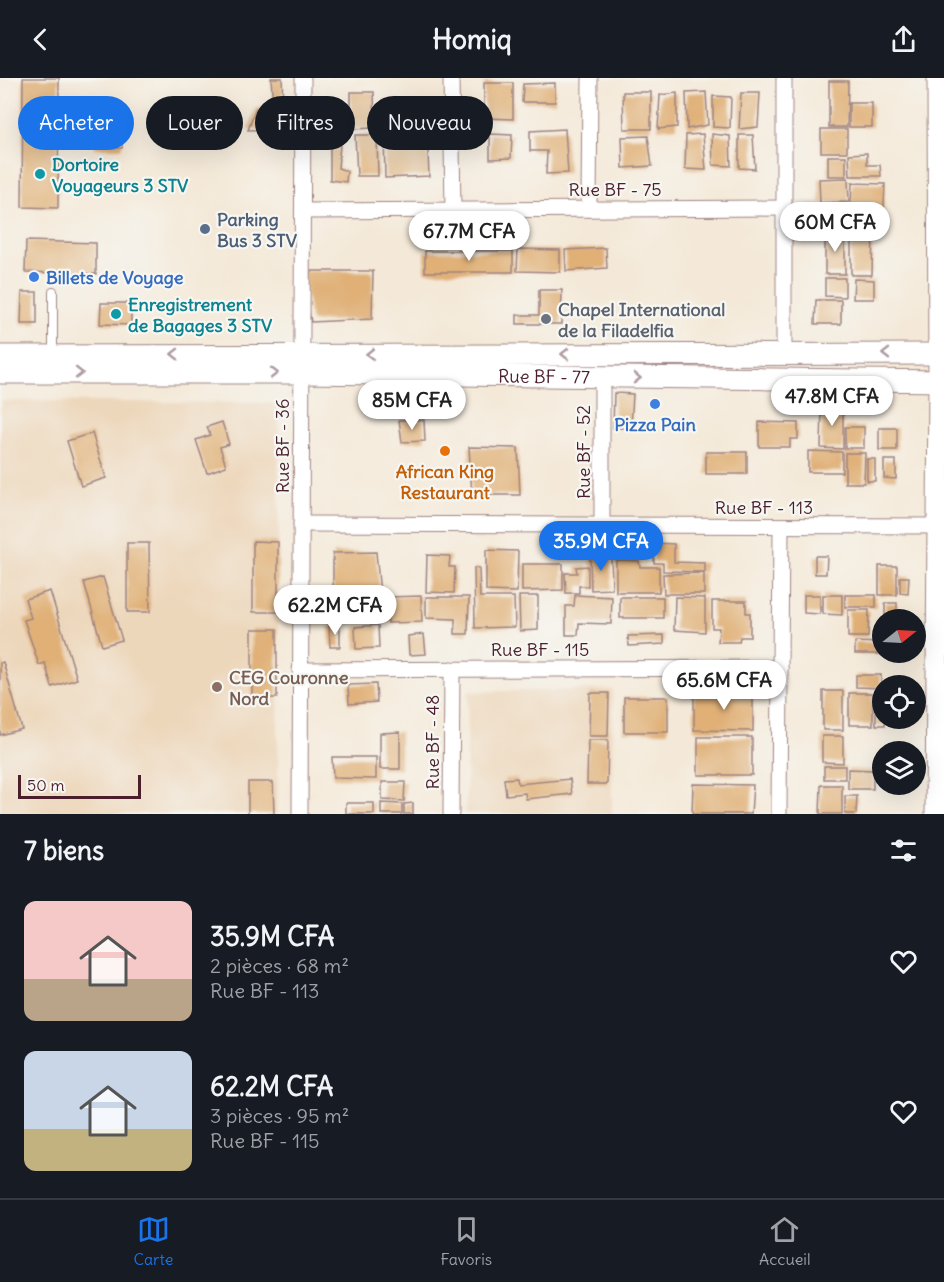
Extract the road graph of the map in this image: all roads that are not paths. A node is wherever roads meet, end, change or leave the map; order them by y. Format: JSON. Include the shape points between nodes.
{"nodes":[{"id":1,"x":303,"y":78,"type":"edge"},
{"id":2,"x":451,"y":78,"type":"edge"},
{"id":3,"x":590,"y":78,"type":"edge"},
{"id":4,"x":784,"y":78,"type":"edge"},
{"id":5,"x":938,"y":78,"type":"edge"},
{"id":6,"x":784,"y":208,"type":"junction"},
{"id":7,"x":589,"y":209,"type":"junction"},
{"id":8,"x":453,"y":210,"type":"junction"},
{"id":9,"x":303,"y":211,"type":"junction"},
{"id":10,"x":53,"y":291,"type":"dead end"},
{"id":11,"x":784,"y":354,"type":"junction"},
{"id":12,"x":942,"y":354,"type":"edge"},
{"id":13,"x":0,"y":356,"type":"edge"},
{"id":14,"x":302,"y":363,"type":"junction"},
{"id":15,"x":53,"y":364,"type":"junction"},
{"id":16,"x":0,"y":372,"type":"edge"},
{"id":17,"x":602,"y":378,"type":"junction"},
{"id":18,"x":942,"y":381,"type":"edge"},
{"id":19,"x":301,"y":524,"type":"junction"},
{"id":20,"x":602,"y":526,"type":"junction"},
{"id":21,"x":938,"y":526,"type":"junction"},
{"id":22,"x":781,"y":527,"type":"junction"},
{"id":23,"x":780,"y":668,"type":"junction"},
{"id":24,"x":452,"y":669,"type":"junction"},
{"id":25,"x":300,"y":670,"type":"junction"},
{"id":26,"x":940,"y":675,"type":"edge"},
{"id":27,"x":300,"y":814,"type":"edge"},
{"id":28,"x":451,"y":814,"type":"edge"},
{"id":29,"x":779,"y":814,"type":"edge"},
{"id":30,"x":936,"y":814,"type":"edge"}],
"edges":[{"from":1,"to":9,"type":"street","name":"Rue BF - 36"},
{"from":2,"to":8,"type":"street"},
{"from":3,"to":7,"type":"street"},
{"from":4,"to":6,"type":"street"},
{"from":5,"to":12,"type":"main road"},
{"from":6,"to":7,"type":"street","name":"Rue BF - 75"},
{"from":6,"to":11,"type":"street"},
{"from":7,"to":8,"type":"street","name":"Rue BF - 75"},
{"from":8,"to":9,"type":"street","name":"Rue BF - 75"},
{"from":9,"to":14,"type":"street","name":"Rue BF - 36"},
{"from":10,"to":15,"type":"lane"},
{"from":12,"to":11,"type":"main road","name":"Rue BF - 77","one_way":true},
{"from":11,"to":14,"type":"main road","name":"Rue BF - 77","one_way":true},
{"from":12,"to":18,"type":"main road"},
{"from":13,"to":15,"type":"main road","name":"Rue BF - 77"},
{"from":14,"to":15,"type":"main road","name":"Rue BF - 77"},
{"from":14,"to":17,"type":"main road","name":"Rue BF - 77"},
{"from":14,"to":19,"type":"street","name":"Rue BF - 36"},
{"from":15,"to":16,"type":"main road","name":"Rue BF - 77"},
{"from":17,"to":18,"type":"main road","name":"Rue BF - 77","one_way":true},
{"from":17,"to":20,"type":"street","name":"Rue BF - 52"},
{"from":18,"to":21,"type":"main road"},
{"from":19,"to":20,"type":"street","name":"Rue BF - 113"},
{"from":19,"to":25,"type":"street","name":"Rue BF - 36"},
{"from":20,"to":22,"type":"street","name":"Rue BF - 113"},
{"from":21,"to":22,"type":"street","name":"Rue BF - 113"},
{"from":21,"to":26,"type":"main road"},
{"from":22,"to":23,"type":"street"},
{"from":23,"to":24,"type":"street","name":"Rue BF - 115"},
{"from":23,"to":29,"type":"street"},
{"from":24,"to":25,"type":"street","name":"Rue BF - 115"},
{"from":24,"to":28,"type":"street","name":"Rue BF - 48"},
{"from":25,"to":27,"type":"street","name":"Rue BF - 36"},
{"from":26,"to":30,"type":"main road"}]}
